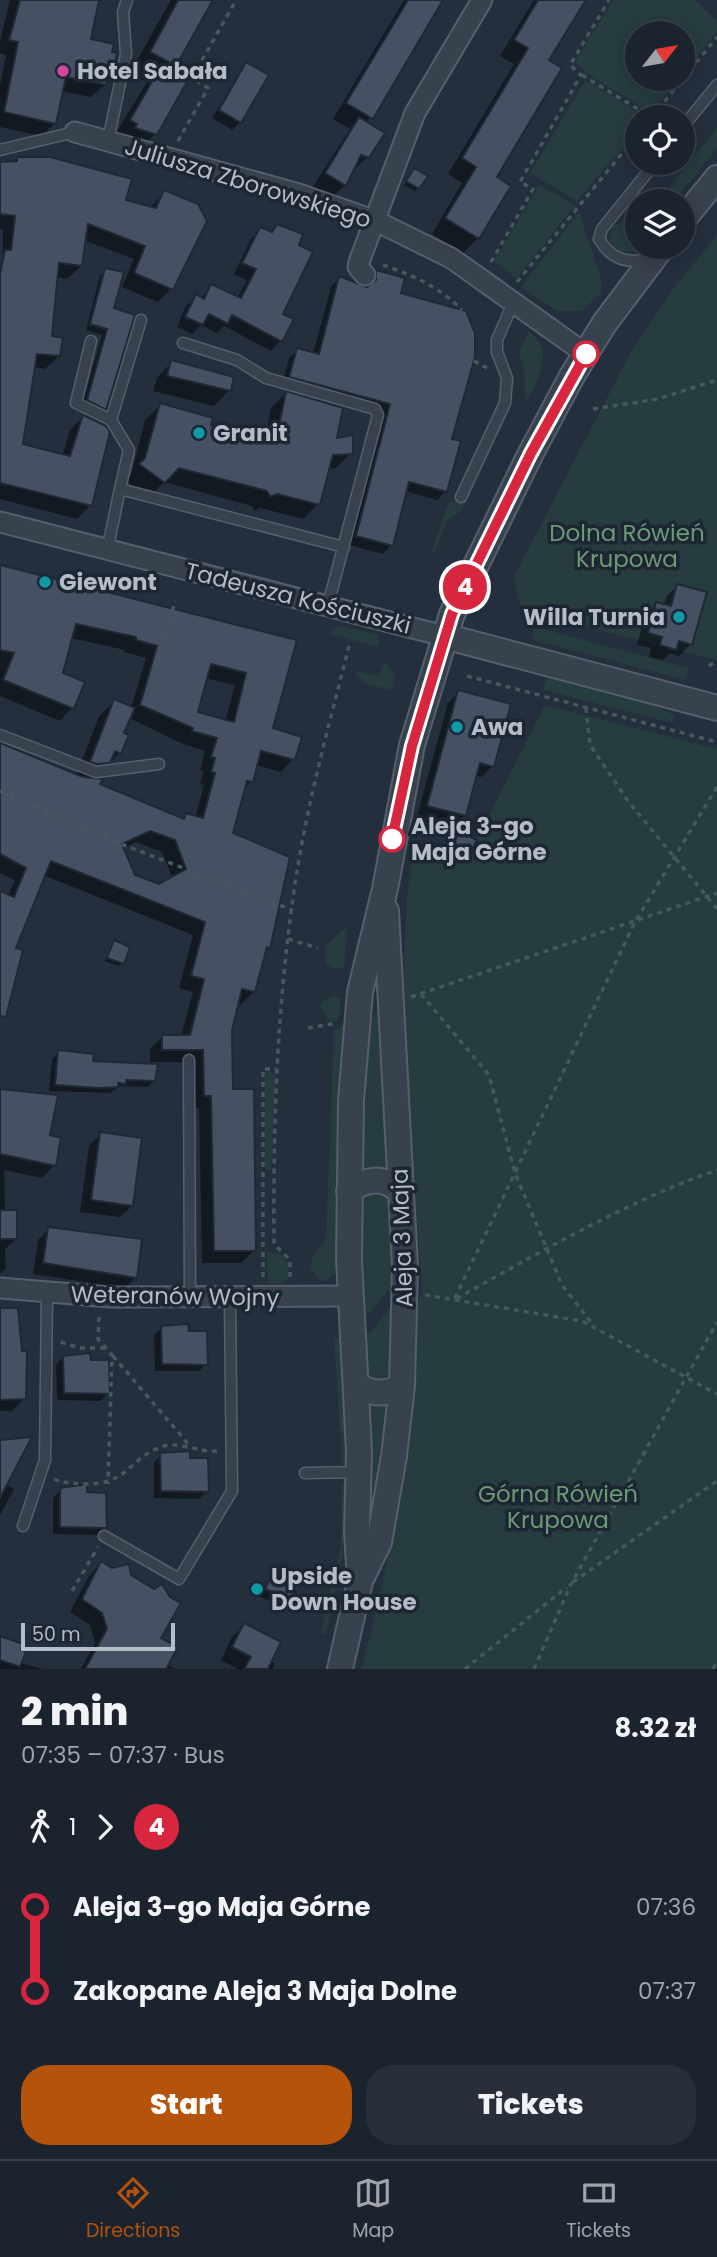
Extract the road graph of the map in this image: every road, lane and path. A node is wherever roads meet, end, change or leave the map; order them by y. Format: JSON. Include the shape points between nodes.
{"nodes":[{"id":1,"x":127,"y":0,"type":"edge"},
{"id":2,"x":236,"y":0,"type":"edge"},
{"id":3,"x":482,"y":0,"type":"edge"},
{"id":4,"x":609,"y":0,"type":"edge"},
{"id":5,"x":717,"y":37,"type":"edge"},
{"id":6,"x":582,"y":75,"type":"junction"},
{"id":7,"x":717,"y":85,"type":"edge"},
{"id":8,"x":632,"y":105,"type":"edge"},
{"id":9,"x":662,"y":105,"type":"edge"},
{"id":10,"x":695,"y":112,"type":"edge"},
{"id":11,"x":75,"y":132,"type":"joint"},
{"id":12,"x":108,"y":141,"type":"junction"},
{"id":13,"x":175,"y":146,"type":"dead end"},
{"id":14,"x":0,"y":150,"type":"edge"},
{"id":15,"x":625,"y":150,"type":"edge"},
{"id":16,"x":645,"y":175,"type":"edge"},
{"id":17,"x":717,"y":178,"type":"edge"},
{"id":18,"x":634,"y":189,"type":"edge"},
{"id":19,"x":625,"y":200,"type":"edge"},
{"id":20,"x":695,"y":205,"type":"edge"},
{"id":21,"x":376,"y":221,"type":"junction"},
{"id":22,"x":633,"y":259,"type":"edge"},
{"id":23,"x":653,"y":259,"type":"edge"},
{"id":24,"x":489,"y":264,"type":"dead end"},
{"id":25,"x":394,"y":269,"type":"dead end"},
{"id":26,"x":365,"y":275,"type":"dead end"},
{"id":27,"x":517,"y":282,"type":"dead end"},
{"id":28,"x":513,"y":303,"type":"junction"},
{"id":29,"x":462,"y":310,"type":"dead end"},
{"id":30,"x":141,"y":320,"type":"dead end"},
{"id":31,"x":91,"y":341,"type":"dead end"},
{"id":32,"x":183,"y":343,"type":"dead end"},
{"id":33,"x":586,"y":354,"type":"junction"},
{"id":34,"x":717,"y":380,"type":"edge"},
{"id":35,"x":593,"y":409,"type":"dead end"},
{"id":36,"x":111,"y":421,"type":"junction"},
{"id":37,"x":120,"y":489,"type":"junction"},
{"id":38,"x":461,"y":497,"type":"dead end"},
{"id":39,"x":0,"y":522,"type":"edge"},
{"id":40,"x":344,"y":547,"type":"junction"},
{"id":41,"x":107,"y":551,"type":"junction"},
{"id":42,"x":175,"y":601,"type":"dead end"},
{"id":43,"x":328,"y":604,"type":"junction"},
{"id":44,"x":444,"y":636,"type":"junction"},
{"id":45,"x":349,"y":646,"type":"dead end"},
{"id":46,"x":717,"y":660,"type":"edge"},
{"id":47,"x":709,"y":666,"type":"dead end"},
{"id":48,"x":157,"y":669,"type":"dead end"},
{"id":49,"x":467,"y":676,"type":"dead end"},
{"id":50,"x":586,"y":708,"type":"junction"},
{"id":51,"x":717,"y":708,"type":"edge"},
{"id":52,"x":0,"y":735,"type":"edge"},
{"id":53,"x":717,"y":742,"type":"edge"},
{"id":54,"x":159,"y":764,"type":"dead end"},
{"id":55,"x":717,"y":787,"type":"edge"},
{"id":56,"x":0,"y":791,"type":"edge"},
{"id":57,"x":18,"y":799,"type":"dead end"},
{"id":58,"x":35,"y":806,"type":"dead end"},
{"id":59,"x":85,"y":829,"type":"dead end"},
{"id":60,"x":103,"y":837,"type":"dead end"},
{"id":61,"x":673,"y":856,"type":"junction"},
{"id":62,"x":385,"y":889,"type":"junction"},
{"id":63,"x":717,"y":893,"type":"edge"},
{"id":64,"x":706,"y":897,"type":"junction"},
{"id":65,"x":717,"y":909,"type":"edge"},
{"id":66,"x":292,"y":910,"type":"junction"},
{"id":67,"x":635,"y":922,"type":"junction"},
{"id":68,"x":288,"y":939,"type":"junction"},
{"id":69,"x":318,"y":948,"type":"dead end"},
{"id":70,"x":421,"y":994,"type":"junction"},
{"id":71,"x":403,"y":1000,"type":"dead end"},
{"id":72,"x":343,"y":1019,"type":"dead end"},
{"id":73,"x":308,"y":1028,"type":"dead end"},
{"id":74,"x":189,"y":1060,"type":"dead end"},
{"id":75,"x":276,"y":1069,"type":"junction"},
{"id":76,"x":717,"y":1170,"type":"edge"},
{"id":77,"x":515,"y":1173,"type":"junction"},
{"id":78,"x":262,"y":1175,"type":"junction"},
{"id":79,"x":274,"y":1176,"type":"junction"},
{"id":80,"x":349,"y":1191,"type":"junction"},
{"id":81,"x":401,"y":1192,"type":"junction"},
{"id":82,"x":263,"y":1244,"type":"junction"},
{"id":83,"x":274,"y":1244,"type":"junction"},
{"id":84,"x":547,"y":1248,"type":"junction"},
{"id":85,"x":290,"y":1277,"type":"dead end"},
{"id":86,"x":264,"y":1286,"type":"dead end"},
{"id":87,"x":0,"y":1289,"type":"edge"},
{"id":88,"x":47,"y":1293,"type":"junction"},
{"id":89,"x":418,"y":1295,"type":"dead end"},
{"id":90,"x":351,"y":1296,"type":"junction"},
{"id":91,"x":100,"y":1297,"type":"junction"},
{"id":92,"x":190,"y":1298,"type":"junction"},
{"id":93,"x":230,"y":1298,"type":"junction"},
{"id":94,"x":454,"y":1300,"type":"junction"},
{"id":95,"x":717,"y":1322,"type":"edge"},
{"id":96,"x":594,"y":1326,"type":"junction"},
{"id":97,"x":46,"y":1335,"type":"junction"},
{"id":98,"x":106,"y":1348,"type":"junction"},
{"id":99,"x":112,"y":1355,"type":"junction"},
{"id":100,"x":686,"y":1377,"type":"junction"},
{"id":101,"x":356,"y":1384,"type":"junction"},
{"id":102,"x":402,"y":1386,"type":"junction"},
{"id":103,"x":717,"y":1394,"type":"edge"},
{"id":104,"x":191,"y":1447,"type":"junction"},
{"id":105,"x":230,"y":1450,"type":"junction"},
{"id":106,"x":360,"y":1472,"type":"junction"},
{"id":107,"x":305,"y":1473,"type":"dead end"},
{"id":108,"x":40,"y":1474,"type":"junction"},
{"id":109,"x":717,"y":1481,"type":"edge"},
{"id":110,"x":108,"y":1484,"type":"junction"},
{"id":111,"x":23,"y":1525,"type":"dead end"},
{"id":112,"x":104,"y":1536,"type":"joint"},
{"id":113,"x":360,"y":1581,"type":"junction"},
{"id":114,"x":571,"y":1584,"type":"junction"},
{"id":115,"x":72,"y":1591,"type":"dead end"},
{"id":116,"x":717,"y":1661,"type":"edge"},
{"id":117,"x":340,"y":1669,"type":"edge"},
{"id":118,"x":465,"y":1669,"type":"edge"},
{"id":119,"x":534,"y":1669,"type":"edge"},
{"id":120,"x":713,"y":1669,"type":"edge"}],
"edges":[{"from":1,"to":12,"type":"lane","via":[[122,12],[126,54]]},
{"from":2,"to":13,"type":"path","via":[[192,78],[208,88]]},
{"from":3,"to":21,"type":"street","via":[[415,113]]},
{"from":4,"to":6,"type":"path","via":[[570,65]]},
{"from":5,"to":9,"type":"path"},
{"from":6,"to":8,"type":"path"},
{"from":6,"to":24,"type":"path","via":[[520,182],[533,189]]},
{"from":7,"to":10,"type":"lane"},
{"from":11,"to":12,"type":"street","name":"Juliusza Zborowskiego"},
{"from":11,"to":14,"type":"lane","name":"Juliusza Zborowskiego"},
{"from":12,"to":21,"type":"street","name":"Juliusza Zborowskiego","via":[[299,194]]},
{"from":15,"to":27,"type":"path"},
{"from":16,"to":18,"type":"lane"},
{"from":17,"to":20,"type":"street"},
{"from":19,"to":22,"type":"lane","via":[[602,229],[600,239],[613,257]]},
{"from":21,"to":26,"type":"street","via":[[358,267]]},
{"from":21,"to":28,"type":"street","name":"Juliusza Zborowskiego","via":[[451,258]]},
{"from":23,"to":33,"type":"street","name":"Aleja 3 Maja"},
{"from":25,"to":29,"type":"path","via":[[447,296]]},
{"from":28,"to":33,"type":"street","name":"Juliusza Zborowskiego"},
{"from":28,"to":38,"type":"lane","via":[[497,340],[507,378],[505,403]]},
{"from":30,"to":36,"type":"lane"},
{"from":31,"to":36,"type":"lane","via":[[76,403]]},
{"from":32,"to":40,"type":"lane","via":[[237,360],[267,378],[376,409]]},
{"from":33,"to":44,"type":"street","name":"Aleja 3 Maja","via":[[531,453]]},
{"from":34,"to":35,"type":"path","via":[[658,399]]},
{"from":36,"to":37,"type":"lane","via":[[129,450]]},
{"from":37,"to":40,"type":"lane"},
{"from":37,"to":41,"type":"lane"},
{"from":39,"to":41,"type":"street","name":"Tadeusza Kościuszki"},
{"from":40,"to":43,"type":"lane"},
{"from":41,"to":43,"type":"street","name":"Tadeusza Kościuszki"},
{"from":42,"to":48,"type":"path"},
{"from":43,"to":44,"type":"street","name":"Tadeusza Kościuszki"},
{"from":44,"to":51,"type":"street","name":"Tadeusza Kościuszki"},
{"from":44,"to":62,"type":"street","name":"Aleja 3 Maja","via":[[412,746]]},
{"from":45,"to":66,"type":"path","via":[[314,786]]},
{"from":46,"to":47,"type":"path"},
{"from":49,"to":50,"type":"path"},
{"from":50,"to":53,"type":"path"},
{"from":50,"to":61,"type":"path","via":[[590,745]]},
{"from":52,"to":54,"type":"lane","via":[[96,772]]},
{"from":55,"to":61,"type":"path"},
{"from":56,"to":57,"type":"path"},
{"from":58,"to":59,"type":"path"},
{"from":60,"to":66,"type":"path"},
{"from":61,"to":64,"type":"path"},
{"from":61,"to":67,"type":"path"},
{"from":62,"to":80,"type":"street","name":"Aleja 3 Maja","via":[[360,992]]},
{"from":62,"to":81,"type":"street","name":"Aleja 3 Maja"},
{"from":63,"to":64,"type":"path"},
{"from":64,"to":65,"type":"path"},
{"from":64,"to":67,"type":"path"},
{"from":66,"to":68,"type":"path"},
{"from":67,"to":70,"type":"path"},
{"from":67,"to":77,"type":"path"},
{"from":68,"to":69,"type":"path"},
{"from":68,"to":75,"type":"path"},
{"from":70,"to":71,"type":"path"},
{"from":70,"to":77,"type":"path","via":[[489,1075]]},
{"from":72,"to":73,"type":"path","via":[[331,1026]]},
{"from":74,"to":92,"type":"lane"},
{"from":75,"to":78,"type":"path","via":[[263,1069]]},
{"from":75,"to":79,"type":"path"},
{"from":76,"to":84,"type":"path","via":[[673,1185]]},
{"from":77,"to":84,"type":"path"},
{"from":77,"to":94,"type":"path"},
{"from":78,"to":79,"type":"path"},
{"from":78,"to":82,"type":"path"},
{"from":79,"to":83,"type":"path"},
{"from":80,"to":81,"type":"street","via":[[375,1180]]},
{"from":80,"to":90,"type":"street","name":"Aleja 3 Maja"},
{"from":81,"to":102,"type":"street","name":"Aleja 3 Maja"},
{"from":82,"to":83,"type":"path"},
{"from":82,"to":86,"type":"path"},
{"from":83,"to":85,"type":"path","via":[[290,1260]]},
{"from":84,"to":94,"type":"path"},
{"from":84,"to":96,"type":"path","via":[[562,1285]]},
{"from":87,"to":88,"type":"street","name":"Weteranów Wojny"},
{"from":88,"to":91,"type":"street","name":"Weteranów Wojny"},
{"from":88,"to":97,"type":"lane"},
{"from":89,"to":94,"type":"path"},
{"from":90,"to":93,"type":"street","name":"Weteranów Wojny"},
{"from":90,"to":101,"type":"street","name":"Aleja 3 Maja"},
{"from":91,"to":92,"type":"street","name":"Weteranów Wojny"},
{"from":91,"to":98,"type":"path","via":[[97,1339]]},
{"from":92,"to":93,"type":"street","name":"Weteranów Wojny"},
{"from":93,"to":105,"type":"lane"},
{"from":94,"to":96,"type":"path","via":[[570,1317]]},
{"from":95,"to":100,"type":"path"},
{"from":96,"to":100,"type":"path"},
{"from":97,"to":98,"type":"path","via":[[79,1348]]},
{"from":97,"to":108,"type":"lane","via":[[45,1460]]},
{"from":98,"to":99,"type":"path"},
{"from":99,"to":104,"type":"path"},
{"from":99,"to":110,"type":"path"},
{"from":100,"to":103,"type":"path"},
{"from":100,"to":114,"type":"path"},
{"from":101,"to":102,"type":"street","via":[[375,1393]]},
{"from":101,"to":106,"type":"street","name":"Aleja 3 Maja"},
{"from":102,"to":113,"type":"street","name":"Aleja 3 Maja","via":[[379,1542]]},
{"from":104,"to":105,"type":"path","via":[[204,1452]]},
{"from":104,"to":110,"type":"path","via":[[160,1446]]},
{"from":105,"to":112,"type":"lane","via":[[232,1491],[179,1579]]},
{"from":106,"to":107,"type":"lane"},
{"from":106,"to":113,"type":"street","name":"Aleja 3 Maja"},
{"from":108,"to":110,"type":"path","via":[[64,1483]]},
{"from":108,"to":111,"type":"lane"},
{"from":109,"to":114,"type":"path"},
{"from":112,"to":115,"type":"path"},
{"from":113,"to":117,"type":"street","name":"Aleja 3 Maja"},
{"from":114,"to":118,"type":"path"},
{"from":114,"to":119,"type":"path"},
{"from":116,"to":120,"type":"path"}]}
